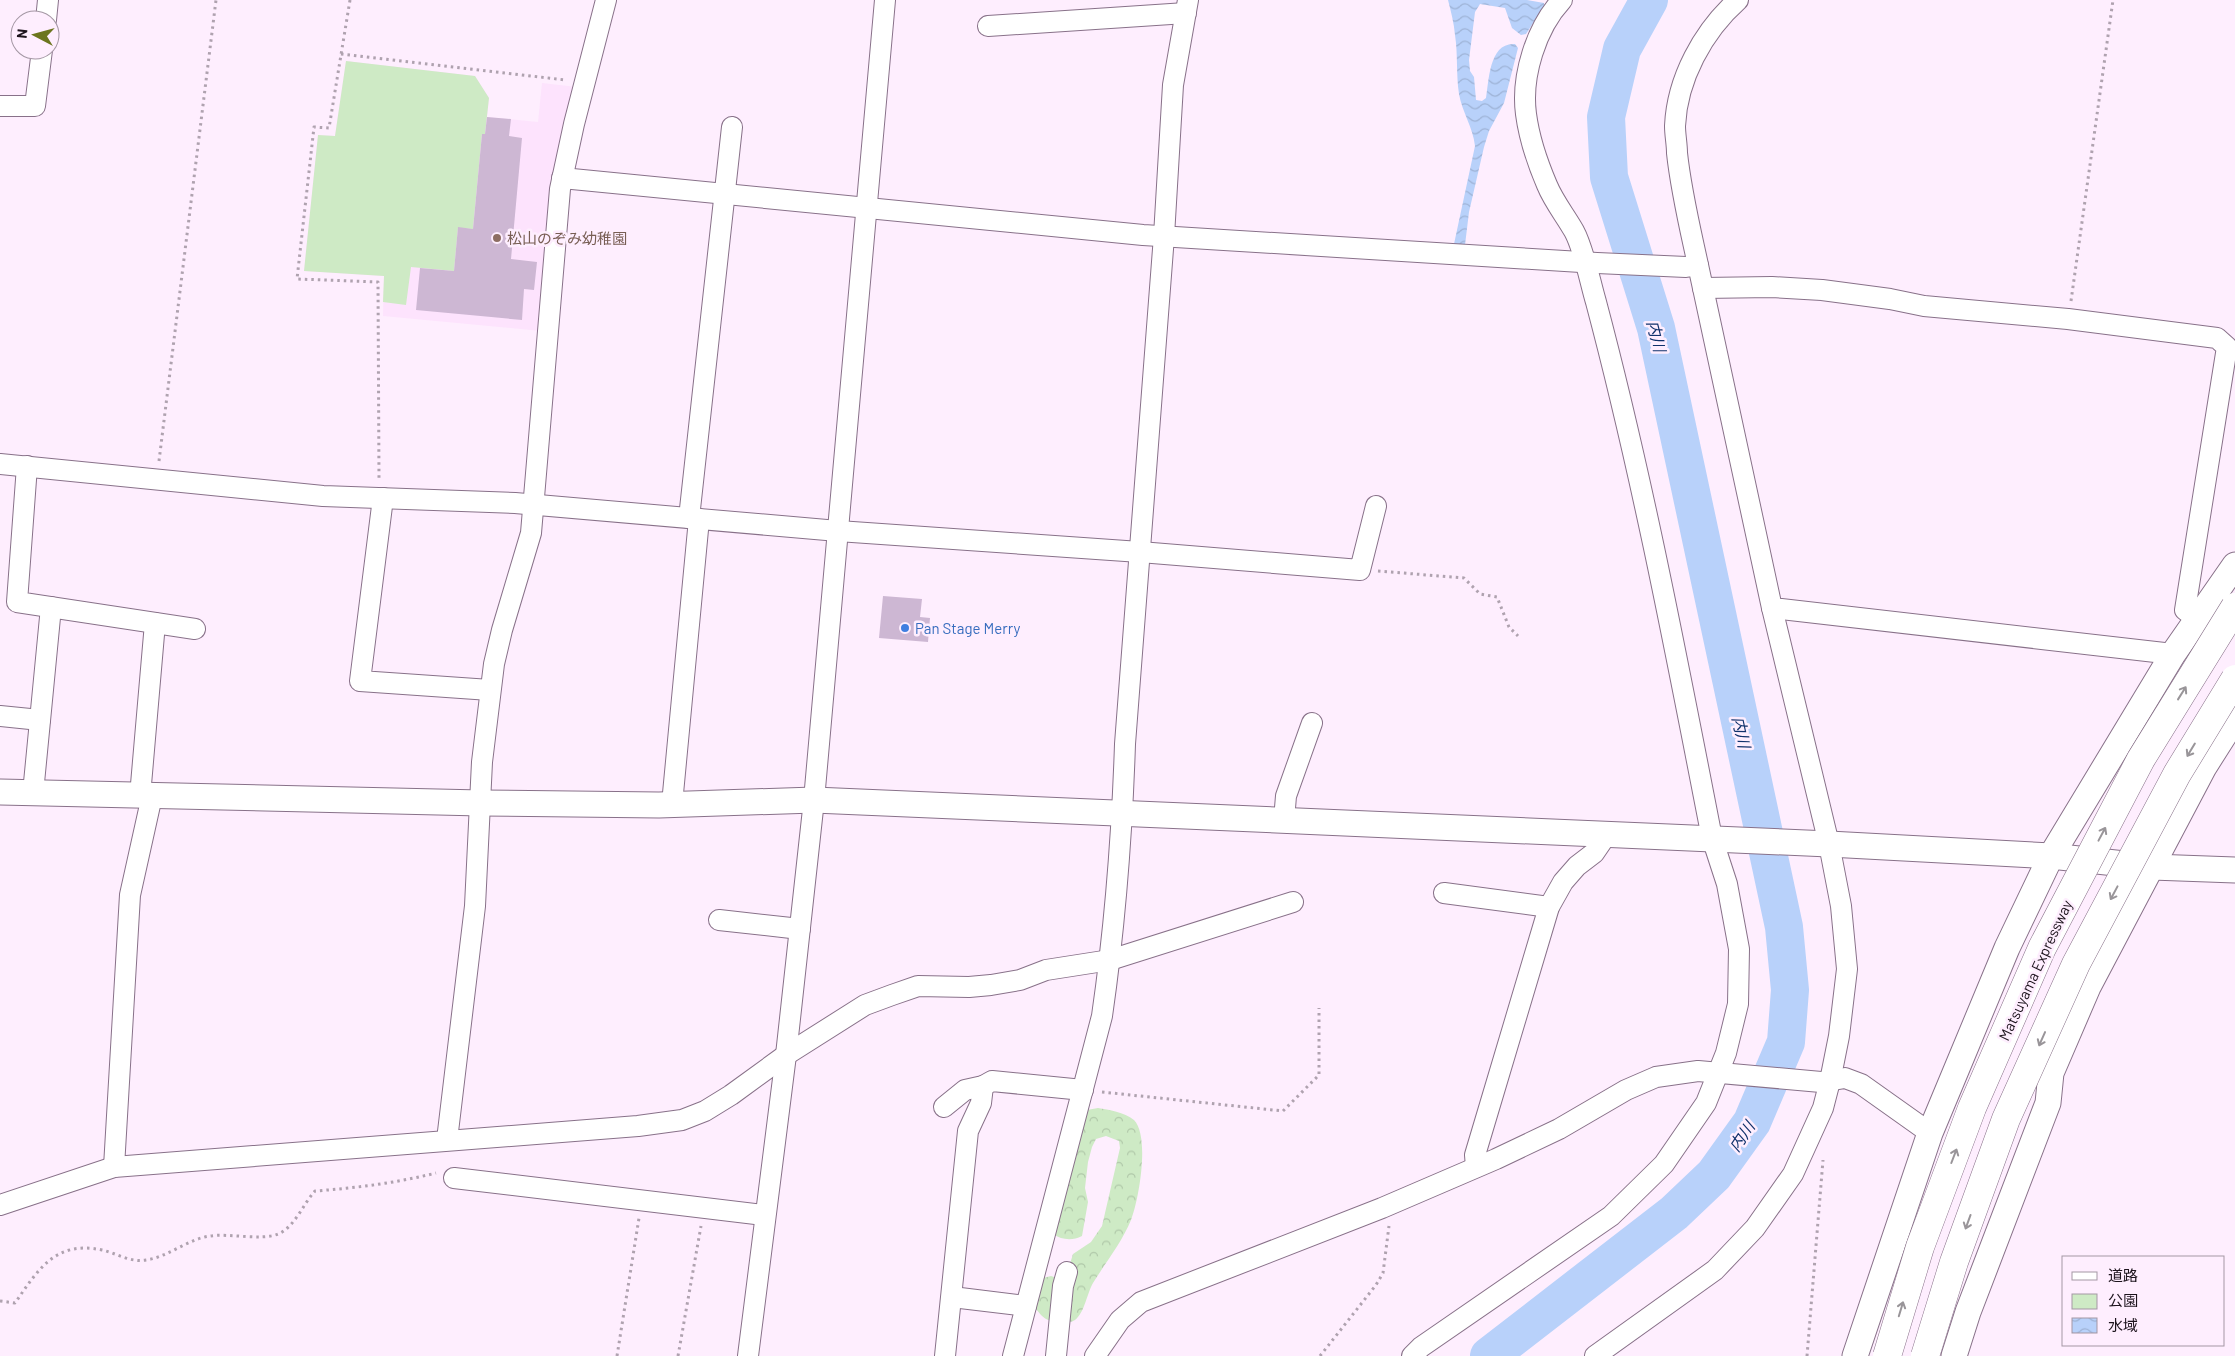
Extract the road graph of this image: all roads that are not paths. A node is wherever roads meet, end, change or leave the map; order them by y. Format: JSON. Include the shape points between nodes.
{"nodes":[{"id":1,"x":606,"y":0,"type":"edge"},
{"id":2,"x":885,"y":0,"type":"edge"},
{"id":3,"x":1562,"y":0,"type":"edge"},
{"id":4,"x":1738,"y":0,"type":"edge"},
{"id":5,"x":1187,"y":6,"type":"edge"},
{"id":6,"x":988,"y":26,"type":"dead end"},
{"id":7,"x":41,"y":60,"type":"edge"},
{"id":8,"x":0,"y":106,"type":"edge"},
{"id":9,"x":732,"y":127,"type":"dead end"},
{"id":10,"x":562,"y":178,"type":"junction"},
{"id":11,"x":725,"y":194,"type":"junction"},
{"id":12,"x":867,"y":208,"type":"junction"},
{"id":13,"x":1164,"y":236,"type":"junction"},
{"id":14,"x":1590,"y":263,"type":"junction"},
{"id":15,"x":1692,"y":266,"type":"junction"},
{"id":16,"x":1703,"y":288,"type":"junction"},
{"id":17,"x":0,"y":464,"type":"edge"},
{"id":18,"x":27,"y":466,"type":"junction"},
{"id":19,"x":381,"y":498,"type":"junction"},
{"id":20,"x":534,"y":505,"type":"junction"},
{"id":21,"x":1376,"y":506,"type":"dead end"},
{"id":22,"x":694,"y":518,"type":"junction"},
{"id":23,"x":838,"y":531,"type":"junction"},
{"id":24,"x":1140,"y":552,"type":"junction"},
{"id":25,"x":2235,"y":565,"type":"edge"},
{"id":26,"x":51,"y":607,"type":"junction"},
{"id":27,"x":1772,"y":608,"type":"junction"},
{"id":28,"x":2235,"y":608,"type":"edge"},
{"id":29,"x":2197,"y":619,"type":"junction"},
{"id":30,"x":155,"y":623,"type":"junction"},
{"id":31,"x":195,"y":629,"type":"dead end"},
{"id":32,"x":2173,"y":654,"type":"junction"},
{"id":33,"x":2235,"y":679,"type":"edge"},
{"id":34,"x":490,"y":690,"type":"junction"},
{"id":35,"x":0,"y":716,"type":"edge"},
{"id":36,"x":2235,"y":718,"type":"edge"},
{"id":37,"x":40,"y":720,"type":"junction"},
{"id":38,"x":1312,"y":723,"type":"dead end"},
{"id":39,"x":0,"y":792,"type":"edge"},
{"id":40,"x":33,"y":793,"type":"junction"},
{"id":41,"x":146,"y":796,"type":"junction"},
{"id":42,"x":814,"y":800,"type":"junction"},
{"id":43,"x":481,"y":803,"type":"junction"},
{"id":44,"x":672,"y":804,"type":"junction"},
{"id":45,"x":1122,"y":813,"type":"junction"},
{"id":46,"x":1284,"y":820,"type":"junction"},
{"id":47,"x":1607,"y":834,"type":"junction"},
{"id":48,"x":1716,"y":839,"type":"junction"},
{"id":49,"x":1824,"y":844,"type":"junction"},
{"id":50,"x":2051,"y":856,"type":"junction"},
{"id":51,"x":2152,"y":867,"type":"junction"},
{"id":52,"x":2235,"y":870,"type":"edge"},
{"id":53,"x":1444,"y":893,"type":"dead end"},
{"id":54,"x":1293,"y":902,"type":"dead end"},
{"id":55,"x":1549,"y":907,"type":"junction"},
{"id":56,"x":720,"y":920,"type":"dead end"},
{"id":57,"x":800,"y":929,"type":"junction"},
{"id":58,"x":1110,"y":960,"type":"junction"},
{"id":59,"x":786,"y":1055,"type":"junction"},
{"id":60,"x":1721,"y":1073,"type":"junction"},
{"id":61,"x":1825,"y":1081,"type":"junction"},
{"id":62,"x":983,"y":1086,"type":"junction"},
{"id":63,"x":1083,"y":1090,"type":"junction"},
{"id":64,"x":944,"y":1106,"type":"dead end"},
{"id":65,"x":1930,"y":1132,"type":"junction"},
{"id":66,"x":447,"y":1140,"type":"junction"},
{"id":67,"x":114,"y":1166,"type":"junction"},
{"id":68,"x":1476,"y":1167,"type":"junction"},
{"id":69,"x":454,"y":1178,"type":"road end"},
{"id":70,"x":0,"y":1205,"type":"edge"},
{"id":71,"x":764,"y":1215,"type":"junction"},
{"id":72,"x":1067,"y":1272,"type":"dead end"},
{"id":73,"x":952,"y":1297,"type":"junction"},
{"id":74,"x":1026,"y":1306,"type":"junction"},
{"id":75,"x":748,"y":1356,"type":"edge"},
{"id":76,"x":945,"y":1356,"type":"edge"},
{"id":77,"x":1013,"y":1356,"type":"edge"},
{"id":78,"x":1056,"y":1356,"type":"edge"},
{"id":79,"x":1095,"y":1356,"type":"edge"},
{"id":80,"x":1412,"y":1356,"type":"edge"},
{"id":81,"x":1595,"y":1356,"type":"edge"},
{"id":82,"x":1855,"y":1356,"type":"edge"},
{"id":83,"x":1887,"y":1356,"type":"edge"},
{"id":84,"x":1926,"y":1356,"type":"edge"},
{"id":85,"x":1954,"y":1356,"type":"edge"}],
"edges":[{"from":1,"to":10,"type":"street"},
{"from":2,"to":12,"type":"street"},
{"from":3,"to":14,"type":"street","via":[[1550,12],[1535,46],[1526,82],[1526,113],[1547,185]]},
{"from":4,"to":15,"type":"street","via":[[1702,40],[1683,82],[1675,126]]},
{"from":5,"to":6,"type":"street"},
{"from":5,"to":13,"type":"street","via":[[1173,85]]},
{"from":7,"to":8,"type":"street","via":[[35,106]]},
{"from":9,"to":11,"type":"street"},
{"from":10,"to":11,"type":"street"},
{"from":10,"to":20,"type":"street"},
{"from":11,"to":12,"type":"street"},
{"from":11,"to":22,"type":"street"},
{"from":12,"to":13,"type":"street"},
{"from":12,"to":23,"type":"street"},
{"from":13,"to":14,"type":"street"},
{"from":13,"to":24,"type":"street"},
{"from":14,"to":15,"type":"street"},
{"from":14,"to":48,"type":"street"},
{"from":15,"to":16,"type":"street"},
{"from":16,"to":27,"type":"street"},
{"from":16,"to":29,"type":"street","via":[[1822,290],[1924,306],[2068,319],[2217,338],[2227,347],[2185,610]]},
{"from":17,"to":18,"type":"street"},
{"from":18,"to":19,"type":"street","via":[[323,496]]},
{"from":18,"to":26,"type":"street","via":[[17,602]]},
{"from":19,"to":20,"type":"street"},
{"from":19,"to":34,"type":"street","via":[[360,681]]},
{"from":20,"to":22,"type":"street"},
{"from":20,"to":34,"type":"street","via":[[531,533],[502,630]]},
{"from":21,"to":24,"type":"street","via":[[1360,570]]},
{"from":22,"to":23,"type":"street"},
{"from":22,"to":44,"type":"street"},
{"from":23,"to":24,"type":"street"},
{"from":23,"to":42,"type":"street"},
{"from":24,"to":45,"type":"street"},
{"from":25,"to":29,"type":"street"},
{"from":26,"to":30,"type":"street"},
{"from":26,"to":37,"type":"street"},
{"from":27,"to":32,"type":"street"},
{"from":27,"to":49,"type":"street"},
{"from":83,"to":28,"type":"highway","name":"Matsuyama Expressway","one_way":true,"bridge":true,"via":[[1920,1248],[1972,1108],[2042,948],[2142,759]]},
{"from":29,"to":32,"type":"street"},
{"from":30,"to":31,"type":"street"},
{"from":30,"to":41,"type":"street"},
{"from":32,"to":50,"type":"street"},
{"from":33,"to":84,"type":"highway","one_way":true,"bridge":true,"via":[[2177,774],[2076,964],[2006,1119],[1954,1262]]},
{"from":34,"to":43,"type":"street"},
{"from":35,"to":37,"type":"street"},
{"from":36,"to":51,"type":"street","via":[[2204,767]]},
{"from":37,"to":40,"type":"street"},
{"from":38,"to":46,"type":"street","via":[[1286,796]]},
{"from":39,"to":40,"type":"street"},
{"from":40,"to":41,"type":"street"},
{"from":41,"to":43,"type":"street"},
{"from":41,"to":67,"type":"street","via":[[130,895]]},
{"from":42,"to":44,"type":"street"},
{"from":42,"to":45,"type":"street"},
{"from":42,"to":57,"type":"street"},
{"from":43,"to":44,"type":"street"},
{"from":43,"to":66,"type":"street","via":[[475,906]]},
{"from":45,"to":46,"type":"street"},
{"from":45,"to":58,"type":"street"},
{"from":46,"to":47,"type":"street"},
{"from":47,"to":48,"type":"street"},
{"from":47,"to":55,"type":"street","via":[[1594,853],[1562,882]]},
{"from":48,"to":49,"type":"street"},
{"from":48,"to":60,"type":"street","via":[[1739,949],[1738,1004]]},
{"from":49,"to":50,"type":"street"},
{"from":49,"to":61,"type":"street","via":[[1841,906],[1847,969],[1839,1036]]},
{"from":50,"to":51,"type":"street"},
{"from":50,"to":65,"type":"street","via":[[2007,948]]},
{"from":51,"to":52,"type":"street"},
{"from":51,"to":85,"type":"street","via":[[2088,986],[2051,1073],[2048,1103]]},
{"from":53,"to":55,"type":"street"},
{"from":54,"to":58,"type":"street"},
{"from":55,"to":68,"type":"street","via":[[1475,1155]]},
{"from":56,"to":57,"type":"street"},
{"from":57,"to":59,"type":"street"},
{"from":58,"to":59,"type":"street","via":[[1046,970],[1020,980],[991,985],[918,986],[865,1004]]},
{"from":58,"to":63,"type":"street","via":[[1102,1016]]},
{"from":59,"to":66,"type":"street","via":[[705,1112],[682,1120]]},
{"from":59,"to":71,"type":"street"},
{"from":60,"to":61,"type":"street"},
{"from":60,"to":68,"type":"street","via":[[1698,1071],[1656,1077]]},
{"from":60,"to":80,"type":"street","via":[[1706,1103],[1664,1164],[1612,1216]]},
{"from":61,"to":65,"type":"street","via":[[1845,1078],[1861,1084]]},
{"from":61,"to":81,"type":"street","via":[[1823,1108],[1793,1174],[1755,1228],[1715,1270]]},
{"from":62,"to":63,"type":"street","via":[[992,1081]]},
{"from":62,"to":64,"type":"street","via":[[965,1090]]},
{"from":62,"to":73,"type":"street","via":[[981,1103],[968,1131]]},
{"from":63,"to":74,"type":"street"},
{"from":65,"to":82,"type":"street"},
{"from":66,"to":67,"type":"street"},
{"from":67,"to":70,"type":"street"},
{"from":68,"to":79,"type":"street","via":[[1382,1208],[1141,1302],[1120,1320]]},
{"from":69,"to":71,"type":"street"},
{"from":71,"to":75,"type":"street"},
{"from":72,"to":78,"type":"street"},
{"from":73,"to":74,"type":"street"},
{"from":73,"to":76,"type":"street"},
{"from":74,"to":77,"type":"street"}]}
